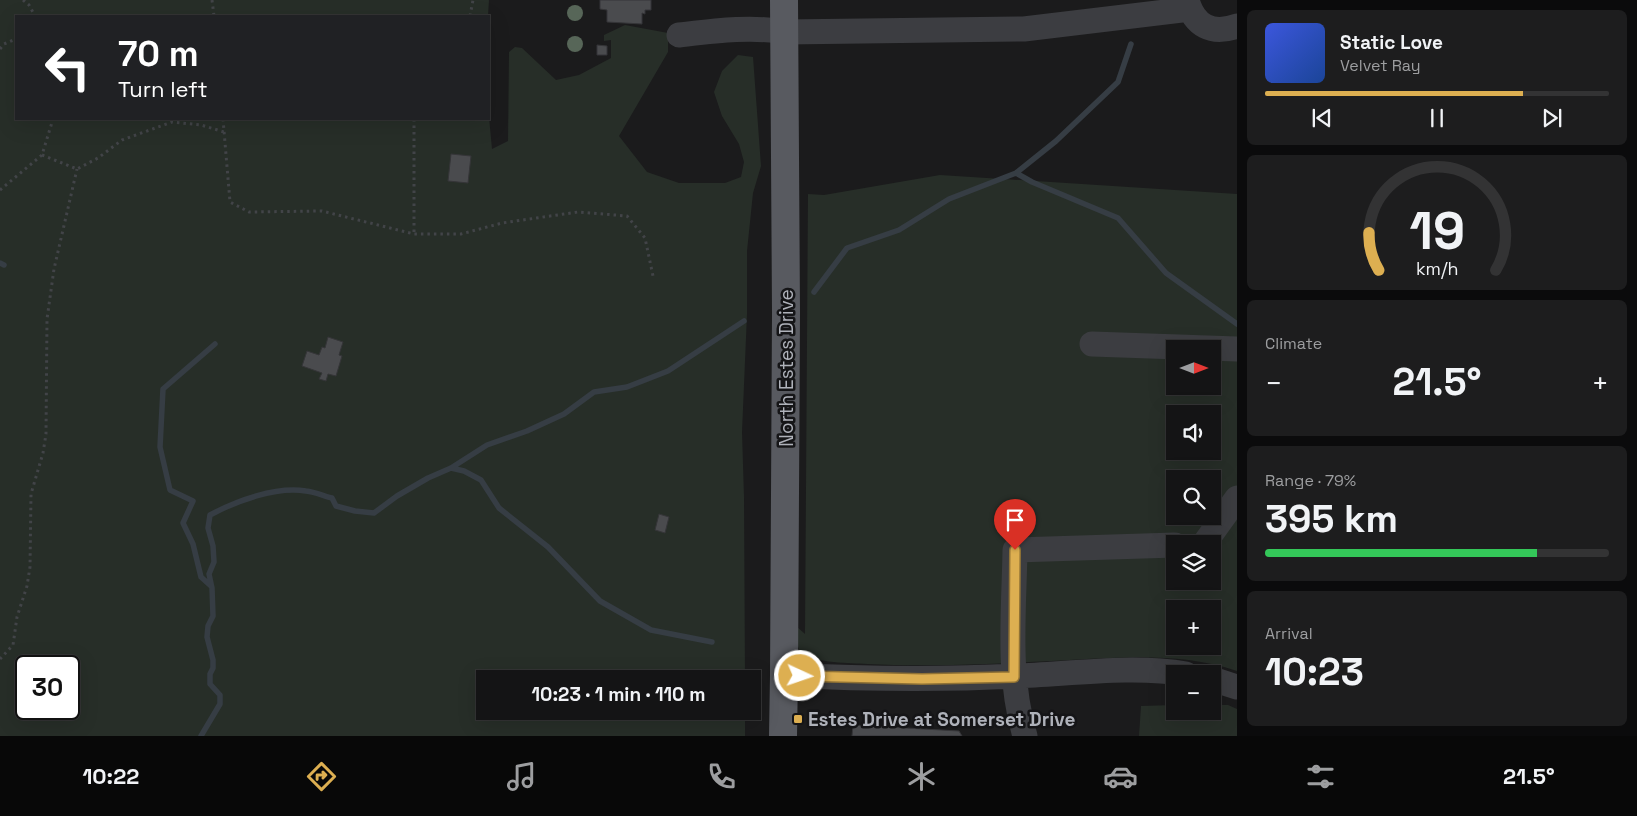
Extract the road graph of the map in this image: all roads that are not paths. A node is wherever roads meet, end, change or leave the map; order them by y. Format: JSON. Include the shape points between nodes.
{"nodes":[{"id":1,"x":784,"y":0,"type":"edge"},
{"id":2,"x":1188,"y":5,"type":"edge"},
{"id":3,"x":1237,"y":26,"type":"edge"},
{"id":4,"x":785,"y":32,"type":"junction"},
{"id":5,"x":678,"y":35,"type":"dead end"},
{"id":6,"x":1092,"y":344,"type":"dead end"},
{"id":7,"x":1237,"y":350,"type":"edge"},
{"id":8,"x":1237,"y":498,"type":"edge"},
{"id":9,"x":1210,"y":535,"type":"edge"},
{"id":10,"x":1166,"y":545,"type":"edge"},
{"id":11,"x":1166,"y":673,"type":"edge"},
{"id":12,"x":784,"y":675,"type":"junction"},
{"id":13,"x":1014,"y":677,"type":"junction"},
{"id":14,"x":1221,"y":682,"type":"edge"},
{"id":15,"x":1237,"y":687,"type":"edge"},
{"id":16,"x":783,"y":736,"type":"edge"},
{"id":17,"x":1024,"y":736,"type":"edge"}],
"edges":[{"from":1,"to":4,"type":"main road","name":"North Estes Drive"},
{"from":2,"to":3,"type":"street","via":[[1196,19],[1205,26],[1216,30]]},
{"from":2,"to":4,"type":"street","via":[[1024,29]]},
{"from":4,"to":5,"type":"street","via":[[728,30]]},
{"from":4,"to":12,"type":"main road","name":"North Estes Drive"},
{"from":6,"to":7,"type":"street"},
{"from":8,"to":9,"type":"street"},
{"from":10,"to":13,"type":"street","via":[[1015,550]]},
{"from":11,"to":13,"type":"street","via":[[1128,671]]},
{"from":12,"to":13,"type":"street","via":[[922,679]]},
{"from":12,"to":16,"type":"main road","name":"North Estes Drive"},
{"from":13,"to":17,"type":"street"},
{"from":14,"to":15,"type":"street"}]}
